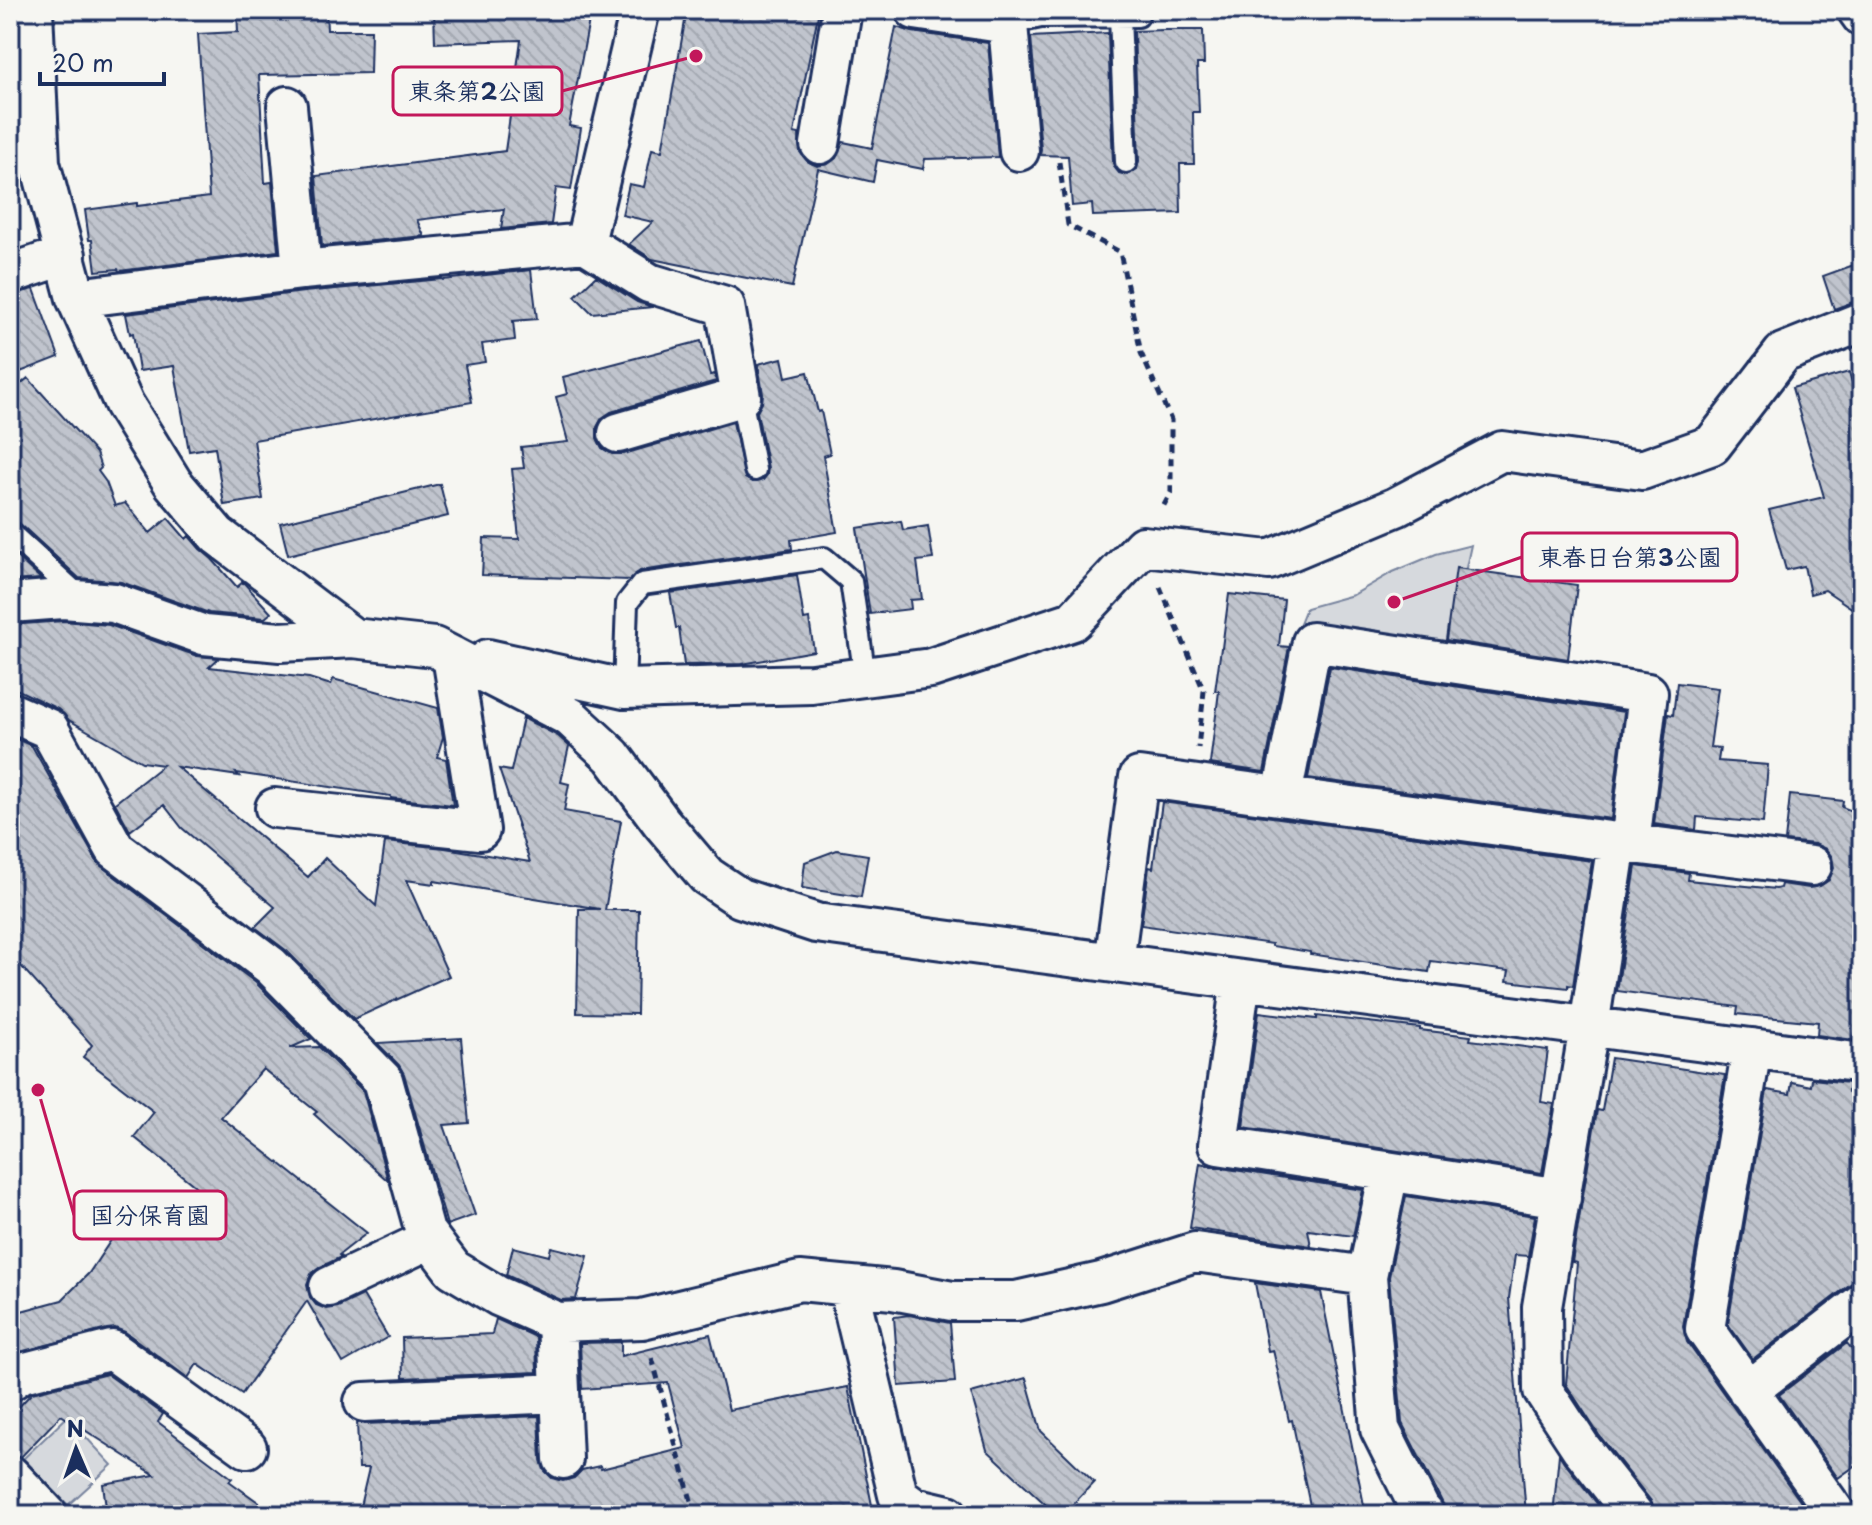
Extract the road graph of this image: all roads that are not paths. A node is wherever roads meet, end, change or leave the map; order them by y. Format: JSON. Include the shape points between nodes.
{"nodes":[{"id":1,"x":33,"y":10,"type":"edge"},
{"id":2,"x":640,"y":10,"type":"edge"},
{"id":3,"x":842,"y":10,"type":"edge"},
{"id":4,"x":915,"y":10,"type":"edge"},
{"id":5,"x":1857,"y":10,"type":"edge"},
{"id":6,"x":1129,"y":13,"type":"edge"},
{"id":7,"x":1862,"y":17,"type":"edge"},
{"id":8,"x":1008,"y":24,"type":"junction"},
{"id":9,"x":287,"y":106,"type":"dead end"},
{"id":10,"x":820,"y":144,"type":"dead end"},
{"id":11,"x":1019,"y":151,"type":"dead end"},
{"id":12,"x":1126,"y":162,"type":"dead end"},
{"id":13,"x":585,"y":243,"type":"junction"},
{"id":14,"x":66,"y":255,"type":"junction"},
{"id":15,"x":302,"y":270,"type":"junction"},
{"id":16,"x":10,"y":274,"type":"edge"},
{"id":17,"x":76,"y":298,"type":"junction"},
{"id":18,"x":1862,"y":323,"type":"edge"},
{"id":19,"x":741,"y":397,"type":"junction"},
{"id":20,"x":618,"y":433,"type":"dead end"},
{"id":21,"x":755,"y":470,"type":"dead end"},
{"id":22,"x":10,"y":533,"type":"edge"},
{"id":23,"x":84,"y":601,"type":"junction"},
{"id":24,"x":10,"y":603,"type":"edge"},
{"id":25,"x":353,"y":638,"type":"junction"},
{"id":26,"x":443,"y":652,"type":"junction"},
{"id":27,"x":865,"y":677,"type":"junction"},
{"id":28,"x":624,"y":689,"type":"junction"},
{"id":29,"x":10,"y":712,"type":"edge"},
{"id":30,"x":1282,"y":796,"type":"junction"},
{"id":31,"x":275,"y":808,"type":"dead end"},
{"id":32,"x":1623,"y":843,"type":"junction"},
{"id":33,"x":1812,"y":866,"type":"dead end"},
{"id":34,"x":1114,"y":963,"type":"junction"},
{"id":35,"x":1241,"y":980,"type":"junction"},
{"id":36,"x":1589,"y":1027,"type":"junction"},
{"id":37,"x":1752,"y":1048,"type":"junction"},
{"id":38,"x":1862,"y":1063,"type":"edge"},
{"id":39,"x":1389,"y":1172,"type":"junction"},
{"id":40,"x":1561,"y":1198,"type":"junction"},
{"id":41,"x":430,"y":1239,"type":"junction"},
{"id":42,"x":1367,"y":1276,"type":"junction"},
{"id":43,"x":848,"y":1286,"type":"junction"},
{"id":44,"x":329,"y":1287,"type":"dead end"},
{"id":45,"x":1862,"y":1303,"type":"edge"},
{"id":46,"x":557,"y":1322,"type":"junction"},
{"id":47,"x":10,"y":1381,"type":"edge"},
{"id":48,"x":1748,"y":1391,"type":"junction"},
{"id":49,"x":560,"y":1393,"type":"junction"},
{"id":50,"x":364,"y":1402,"type":"dead end"},
{"id":51,"x":247,"y":1448,"type":"dead end"},
{"id":52,"x":563,"y":1459,"type":"dead end"},
{"id":53,"x":10,"y":1475,"type":"edge"},
{"id":54,"x":48,"y":1515,"type":"edge"},
{"id":55,"x":948,"y":1515,"type":"edge"},
{"id":56,"x":1425,"y":1515,"type":"edge"},
{"id":57,"x":1634,"y":1515,"type":"edge"},
{"id":58,"x":1837,"y":1515,"type":"edge"}],
"edges":[{"from":1,"to":14,"type":"street","via":[[40,163]]},
{"from":2,"to":13,"type":"street"},
{"from":3,"to":10,"type":"street"},
{"from":4,"to":8,"type":"street"},
{"from":5,"to":7,"type":"street"},
{"from":6,"to":8,"type":"lane"},
{"from":6,"to":12,"type":"lane"},
{"from":8,"to":11,"type":"street"},
{"from":9,"to":15,"type":"street"},
{"from":13,"to":15,"type":"street"},
{"from":13,"to":19,"type":"street","via":[[649,283],[725,306]]},
{"from":14,"to":16,"type":"street"},
{"from":14,"to":17,"type":"street"},
{"from":15,"to":17,"type":"street"},
{"from":17,"to":25,"type":"street","via":[[124,404],[173,483],[217,535]]},
{"from":18,"to":27,"type":"street","via":[[1783,353],[1712,445],[1642,470],[1502,451],[1396,507],[1269,560],[1143,546],[1073,621],[931,668]]},
{"from":19,"to":20,"type":"street"},
{"from":19,"to":21,"type":"lane"},
{"from":22,"to":23,"type":"lane"},
{"from":23,"to":24,"type":"street"},
{"from":23,"to":25,"type":"street","via":[[114,603],[204,635],[280,642]]},
{"from":25,"to":26,"type":"street"},
{"from":26,"to":28,"type":"street"},
{"from":26,"to":31,"type":"street","via":[[480,830]]},
{"from":26,"to":34,"type":"street","via":[[570,717],[612,756],[707,876],[740,898],[816,923]]},
{"from":27,"to":28,"type":"street","via":[[812,684]]},
{"from":27,"to":28,"type":"lane","via":[[851,581],[824,558],[642,584],[627,603]]},
{"from":29,"to":41,"type":"street","via":[[49,729],[115,849],[271,966],[383,1080]]},
{"from":30,"to":32,"type":"street"},
{"from":30,"to":32,"type":"street","via":[[1312,642],[1648,693]]},
{"from":30,"to":34,"type":"street","via":[[1139,777]]},
{"from":32,"to":33,"type":"street"},
{"from":32,"to":36,"type":"street"},
{"from":34,"to":35,"type":"street"},
{"from":35,"to":36,"type":"street"},
{"from":35,"to":39,"type":"street","via":[[1218,1145]]},
{"from":36,"to":37,"type":"street"},
{"from":36,"to":40,"type":"street"},
{"from":37,"to":38,"type":"street"},
{"from":37,"to":48,"type":"street","via":[[1705,1329]]},
{"from":39,"to":40,"type":"street"},
{"from":39,"to":42,"type":"street"},
{"from":40,"to":57,"type":"street","via":[[1542,1307],[1543,1390]]},
{"from":41,"to":44,"type":"street"},
{"from":41,"to":46,"type":"street","via":[[453,1269]]},
{"from":42,"to":43,"type":"street","via":[[1195,1252],[1101,1282],[1016,1301],[952,1301]]},
{"from":42,"to":56,"type":"street","via":[[1380,1429]]},
{"from":43,"to":46,"type":"street","via":[[800,1281],[642,1319]]},
{"from":43,"to":55,"type":"street","via":[[898,1495],[914,1507]]},
{"from":45,"to":48,"type":"street"},
{"from":46,"to":49,"type":"street"},
{"from":47,"to":51,"type":"street","via":[[22,1373],[112,1350]]},
{"from":48,"to":58,"type":"street"},
{"from":49,"to":50,"type":"street"},
{"from":49,"to":52,"type":"street"},
{"from":53,"to":54,"type":"street"}]}
